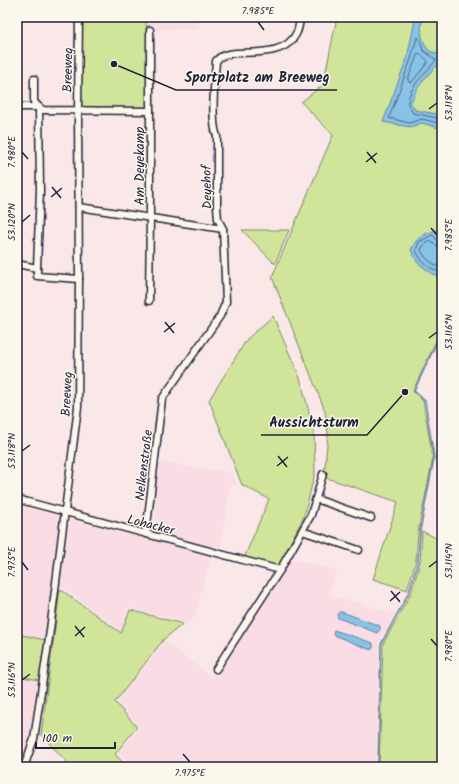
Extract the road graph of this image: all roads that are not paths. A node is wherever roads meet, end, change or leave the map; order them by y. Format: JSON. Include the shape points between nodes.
{"nodes":[{"id":1,"x":79,"y":17,"type":"edge"},
{"id":2,"x":301,"y":17,"type":"edge"},
{"id":3,"x":150,"y":30,"type":"dead end"},
{"id":4,"x":34,"y":78,"type":"dead end"},
{"id":5,"x":17,"y":107,"type":"edge"},
{"id":6,"x":39,"y":107,"type":"junction"},
{"id":7,"x":78,"y":110,"type":"junction"},
{"id":8,"x":150,"y":111,"type":"junction"},
{"id":9,"x":79,"y":207,"type":"junction"},
{"id":10,"x":150,"y":217,"type":"junction"},
{"id":11,"x":223,"y":228,"type":"junction"},
{"id":12,"x":17,"y":264,"type":"edge"},
{"id":13,"x":37,"y":268,"type":"junction"},
{"id":14,"x":79,"y":279,"type":"junction"},
{"id":15,"x":149,"y":301,"type":"dead end"},
{"id":16,"x":162,"y":399,"type":"joint"},
{"id":17,"x":323,"y":474,"type":"dead end"},
{"id":18,"x":17,"y":499,"type":"edge"},
{"id":19,"x":316,"y":499,"type":"junction"},
{"id":20,"x":64,"y":513,"type":"junction"},
{"id":21,"x":370,"y":518,"type":"dead end"},
{"id":22,"x":302,"y":531,"type":"junction"},
{"id":23,"x":146,"y":534,"type":"junction"},
{"id":24,"x":359,"y":550,"type":"dead end"},
{"id":25,"x":280,"y":570,"type":"junction"},
{"id":26,"x":216,"y":669,"type":"dead end"},
{"id":27,"x":24,"y":767,"type":"edge"}],
"edges":[{"from":1,"to":7,"type":"street","name":"Breeweg"},
{"from":2,"to":11,"type":"street","name":"Deyehof","via":[[293,40],[287,45],[276,50],[224,54],[216,61],[214,112],[217,136],[217,207],[218,219]]},
{"from":3,"to":8,"type":"street","name":"Am Deyekamp"},
{"from":4,"to":6,"type":"street","via":[[34,102]]},
{"from":5,"to":6,"type":"street"},
{"from":6,"to":7,"type":"street","via":[[43,110]]},
{"from":6,"to":13,"type":"street","via":[[40,190]]},
{"from":7,"to":8,"type":"street"},
{"from":7,"to":9,"type":"street","name":"Breeweg"},
{"from":8,"to":10,"type":"street","name":"Am Deyekamp"},
{"from":9,"to":10,"type":"street"},
{"from":9,"to":14,"type":"street","name":"Breeweg"},
{"from":10,"to":11,"type":"street"},
{"from":10,"to":15,"type":"street","name":"Am Deyekamp"},
{"from":11,"to":16,"type":"street","name":"Deyehof","via":[[226,302],[220,316]]},
{"from":12,"to":13,"type":"street"},
{"from":13,"to":14,"type":"street","via":[[37,276]]},
{"from":14,"to":20,"type":"street","name":"Breeweg","via":[[78,407]]},
{"from":16,"to":23,"type":"street","name":"Nelkenstraße"},
{"from":17,"to":19,"type":"street"},
{"from":18,"to":20,"type":"street","name":"Lohacker"},
{"from":19,"to":21,"type":"street"},
{"from":19,"to":22,"type":"street"},
{"from":20,"to":23,"type":"street","name":"Lohacker"},
{"from":20,"to":27,"type":"street","name":"Breeweg","via":[[34,739]]},
{"from":22,"to":24,"type":"street"},
{"from":22,"to":25,"type":"street"},
{"from":23,"to":25,"type":"street","name":"Lohacker"},
{"from":25,"to":26,"type":"street"}]}
